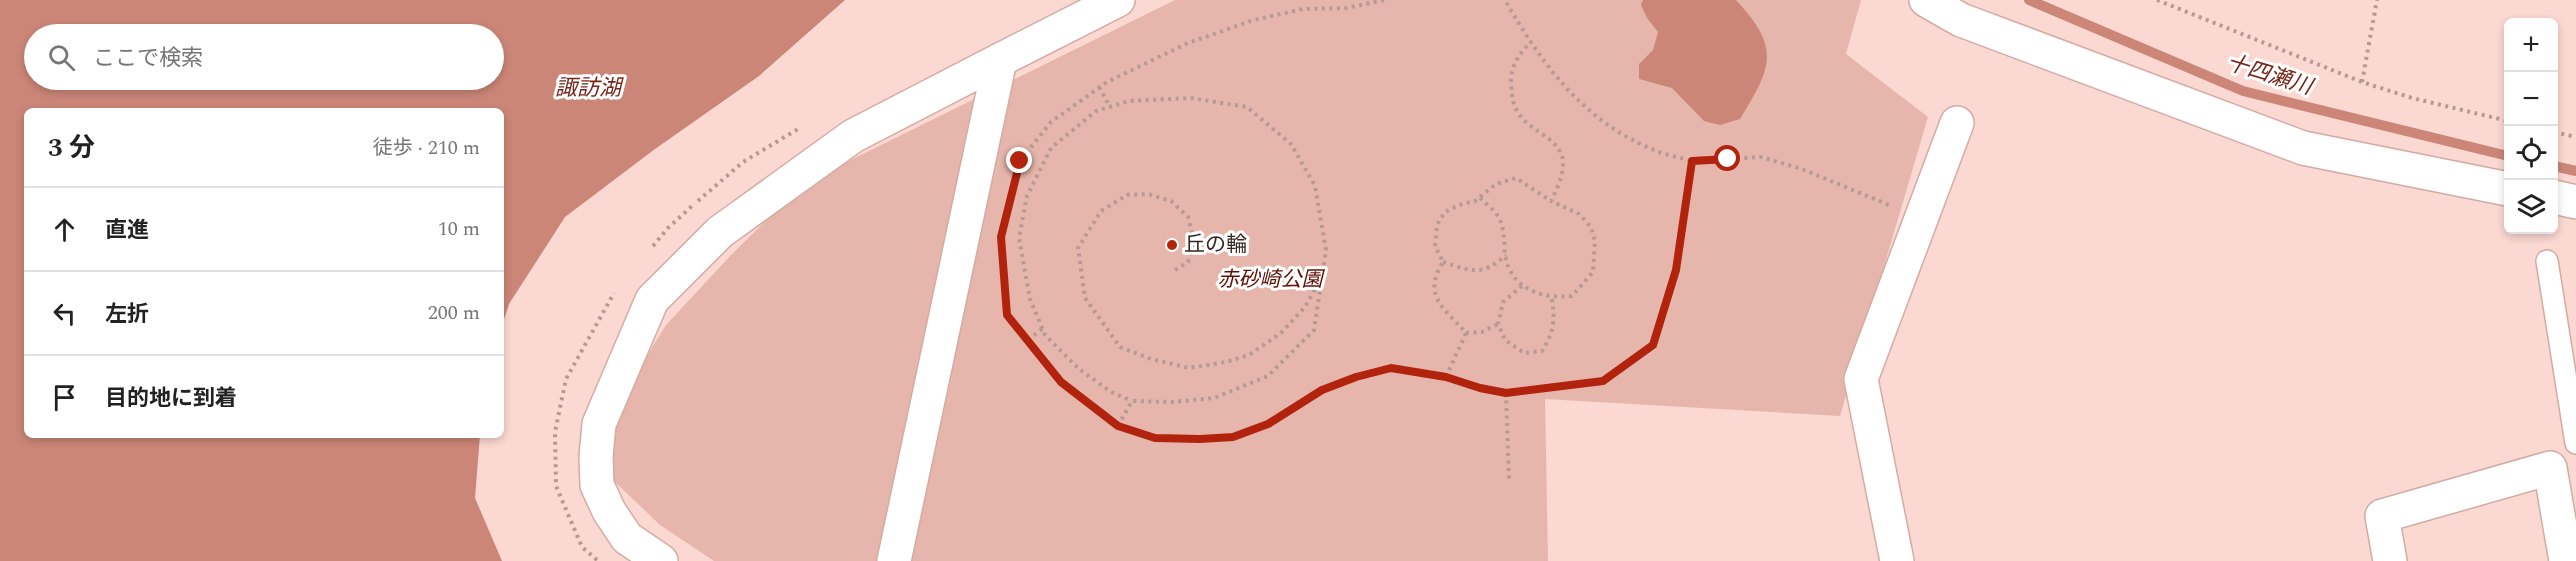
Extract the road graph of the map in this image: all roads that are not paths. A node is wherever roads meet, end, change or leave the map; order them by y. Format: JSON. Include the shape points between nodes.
{"nodes":[{"id":1,"x":1118,"y":0,"type":"edge"},
{"id":2,"x":1926,"y":0,"type":"edge"},
{"id":3,"x":1000,"y":60,"type":"junction"},
{"id":4,"x":1957,"y":123,"type":"dead end"},
{"id":5,"x":2504,"y":188,"type":"edge"},
{"id":6,"x":2558,"y":198,"type":"edge"},
{"id":7,"x":2576,"y":202,"type":"edge"},
{"id":8,"x":2547,"y":261,"type":"dead end"},
{"id":9,"x":2576,"y":443,"type":"edge"},
{"id":10,"x":661,"y":561,"type":"edge"},
{"id":11,"x":894,"y":561,"type":"edge"},
{"id":12,"x":1897,"y":561,"type":"edge"},
{"id":13,"x":2390,"y":561,"type":"edge"},
{"id":14,"x":2566,"y":561,"type":"edge"}],
"edges":[{"from":1,"to":3,"type":"street"},
{"from":2,"to":5,"type":"street","via":[[1961,20],[2303,148]]},
{"from":3,"to":10,"type":"street","via":[[853,136],[720,232],[652,300],[599,424],[596,457],[597,485],[609,511],[627,538]]},
{"from":3,"to":11,"type":"street"},
{"from":4,"to":12,"type":"street","via":[[1861,379]]},
{"from":6,"to":7,"type":"street"},
{"from":8,"to":9,"type":"lane"},
{"from":13,"to":14,"type":"street","via":[[2382,516],[2550,468]]}]}
